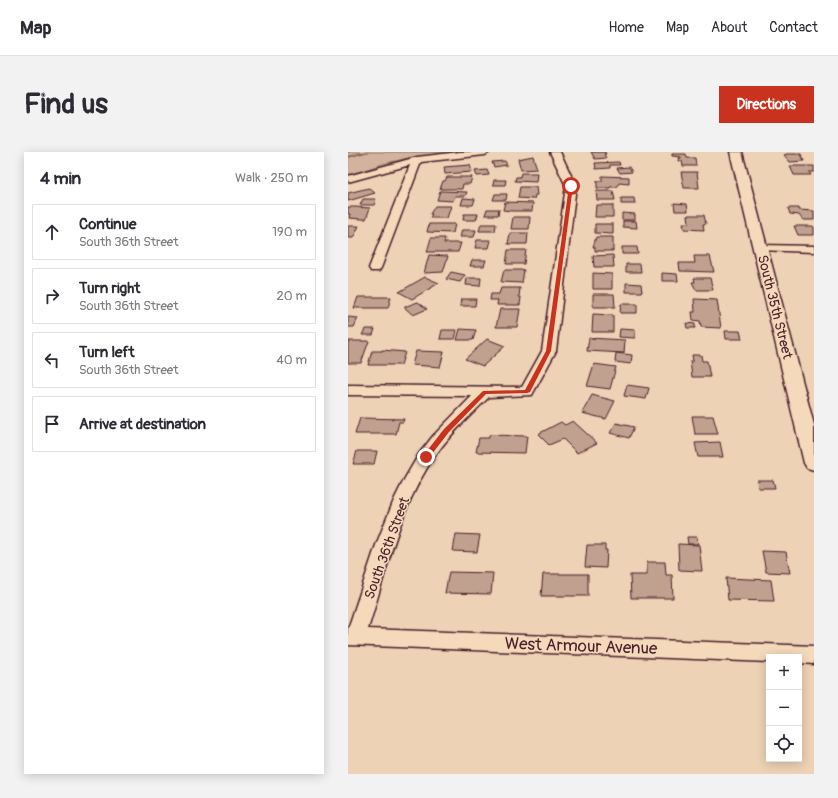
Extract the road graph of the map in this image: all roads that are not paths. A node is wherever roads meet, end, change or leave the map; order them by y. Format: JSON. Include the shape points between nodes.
{"nodes":[{"id":1,"x":485,"y":152,"type":"edge"},
{"id":2,"x":555,"y":152,"type":"edge"},
{"id":3,"x":736,"y":152,"type":"edge"},
{"id":4,"x":417,"y":160,"type":"junction"},
{"id":5,"x":348,"y":179,"type":"edge"},
{"id":6,"x":761,"y":248,"type":"junction"},
{"id":7,"x":814,"y":249,"type":"edge"},
{"id":8,"x":375,"y":268,"type":"dead end"},
{"id":9,"x":348,"y":390,"type":"edge"},
{"id":10,"x":485,"y":392,"type":"junction"},
{"id":11,"x":814,"y":463,"type":"edge"},
{"id":12,"x":352,"y":637,"type":"edge"},
{"id":13,"x":814,"y":655,"type":"edge"}],
"edges":[{"from":1,"to":4,"type":"street"},
{"from":2,"to":10,"type":"street","via":[[571,186],[548,351],[527,392]]},
{"from":3,"to":6,"type":"street","name":"South 35th Street"},
{"from":4,"to":5,"type":"street"},
{"from":4,"to":8,"type":"street"},
{"from":6,"to":7,"type":"street"},
{"from":6,"to":11,"type":"street","name":"South 35th Street"},
{"from":9,"to":10,"type":"street"},
{"from":10,"to":12,"type":"street","name":"South 36th Street","via":[[446,430],[410,484]]},
{"from":12,"to":13,"type":"street","name":"West Armour Avenue"}]}
